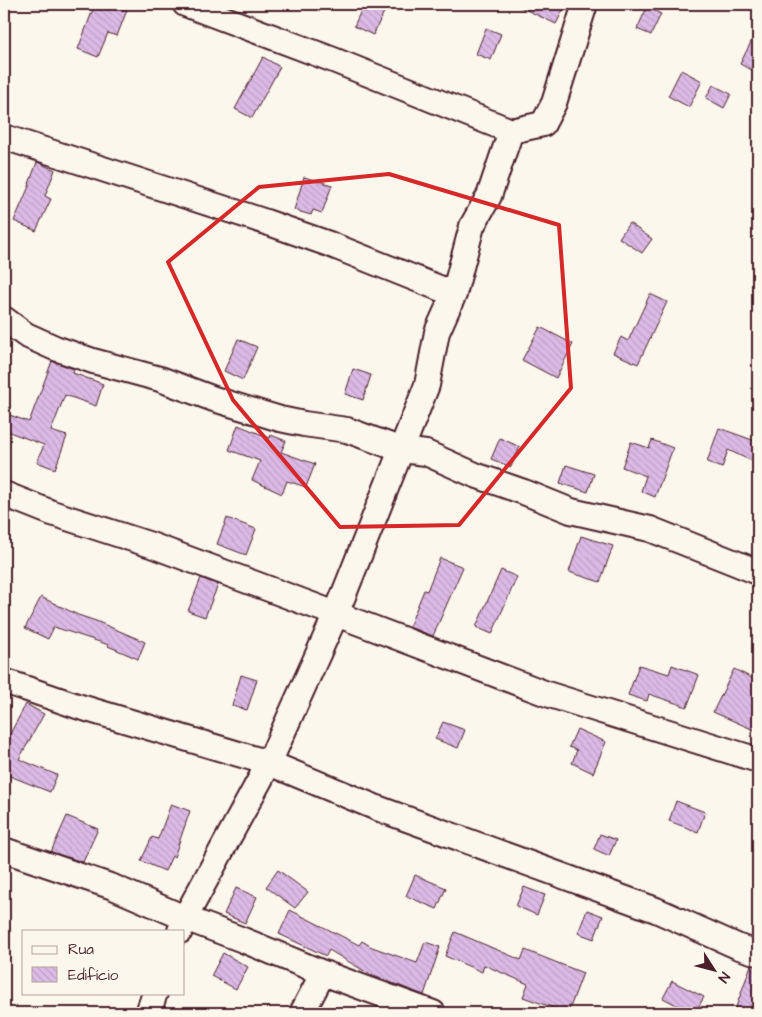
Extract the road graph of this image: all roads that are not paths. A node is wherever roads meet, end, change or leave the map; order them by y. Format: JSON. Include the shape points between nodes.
{"nodes":[{"id":1,"x":185,"y":4,"type":"edge"},
{"id":2,"x":586,"y":4,"type":"edge"},
{"id":3,"x":511,"y":131,"type":"junction"},
{"id":4,"x":4,"y":137,"type":"edge"},
{"id":5,"x":454,"y":294,"type":"junction"},
{"id":6,"x":4,"y":318,"type":"edge"},
{"id":7,"x":402,"y":450,"type":"junction"},
{"id":8,"x":4,"y":494,"type":"edge"},
{"id":9,"x":758,"y":572,"type":"edge"},
{"id":10,"x":336,"y":614,"type":"junction"},
{"id":11,"x":4,"y":681,"type":"edge"},
{"id":12,"x":758,"y":760,"type":"edge"},
{"id":13,"x":268,"y":763,"type":"junction"},
{"id":14,"x":4,"y":850,"type":"edge"},
{"id":15,"x":182,"y":924,"type":"edge"},
{"id":16,"x":758,"y":953,"type":"edge"},
{"id":17,"x":323,"y":973,"type":"junction"},
{"id":18,"x":156,"y":994,"type":"edge"},
{"id":19,"x":148,"y":1013,"type":"edge"},
{"id":20,"x":302,"y":1013,"type":"edge"},
{"id":21,"x":433,"y":1013,"type":"edge"}],
"edges":[{"from":1,"to":3,"type":"street"},
{"from":2,"to":3,"type":"street","via":[[554,103],[542,124]]},
{"from":3,"to":5,"type":"street","via":[[489,196],[472,226]]},
{"from":4,"to":5,"type":"street","via":[[284,228]]},
{"from":5,"to":7,"type":"street","via":[[437,332],[427,384]]},
{"from":6,"to":7,"type":"street","via":[[26,335],[74,355],[160,379],[280,419],[347,430]]},
{"from":7,"to":9,"type":"street","via":[[426,453],[571,511],[650,529]]},
{"from":7,"to":10,"type":"street"},
{"from":8,"to":10,"type":"street"},
{"from":10,"to":12,"type":"street","via":[[546,694]]},
{"from":10,"to":13,"type":"street"},
{"from":11,"to":13,"type":"street"},
{"from":13,"to":15,"type":"street"},
{"from":13,"to":16,"type":"street","via":[[377,808],[647,906]]},
{"from":14,"to":15,"type":"street","via":[[113,887]]},
{"from":15,"to":17,"type":"street","via":[[243,940]]},
{"from":17,"to":20,"type":"street"},
{"from":17,"to":21,"type":"street"},
{"from":18,"to":19,"type":"street"}]}
